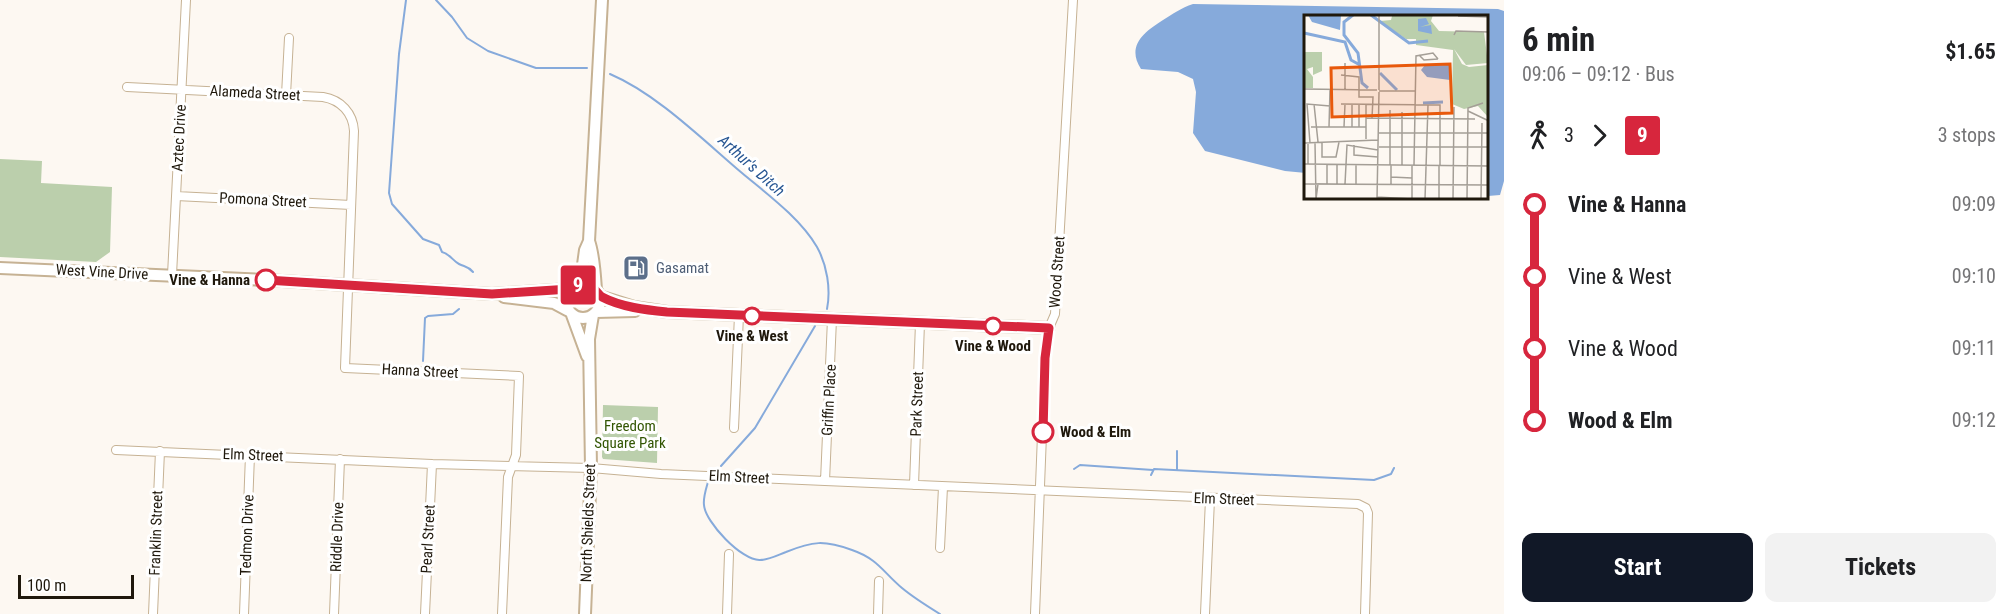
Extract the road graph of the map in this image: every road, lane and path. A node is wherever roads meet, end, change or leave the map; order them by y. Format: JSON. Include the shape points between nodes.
{"nodes":[{"id":1,"x":186,"y":0,"type":"edge"},
{"id":2,"x":602,"y":0,"type":"edge"},
{"id":3,"x":1072,"y":0,"type":"edge"},
{"id":4,"x":289,"y":38,"type":"dead end"},
{"id":5,"x":127,"y":87,"type":"dead end"},
{"id":6,"x":181,"y":89,"type":"junction"},
{"id":7,"x":286,"y":95,"type":"junction"},
{"id":8,"x":344,"y":107,"type":"joint"},
{"id":9,"x":176,"y":196,"type":"junction"},
{"id":10,"x":351,"y":205,"type":"junction"},
{"id":11,"x":589,"y":241,"type":"junction"},
{"id":12,"x":0,"y":268,"type":"edge"},
{"id":13,"x":172,"y":275,"type":"junction"},
{"id":14,"x":348,"y":285,"type":"junction"},
{"id":15,"x":573,"y":287,"type":"junction"},
{"id":16,"x":598,"y":293,"type":"junction"},
{"id":17,"x":492,"y":294,"type":"junction"},
{"id":18,"x":645,"y":310,"type":"junction"},
{"id":19,"x":569,"y":312,"type":"junction"},
{"id":20,"x":595,"y":314,"type":"junction"},
{"id":21,"x":739,"y":315,"type":"junction"},
{"id":22,"x":832,"y":319,"type":"junction"},
{"id":23,"x":920,"y":322,"type":"junction"},
{"id":24,"x":1049,"y":328,"type":"junction"},
{"id":25,"x":589,"y":361,"type":"junction"},
{"id":26,"x":734,"y":428,"type":"dead end"},
{"id":27,"x":116,"y":450,"type":"dead end"},
{"id":28,"x":160,"y":452,"type":"junction"},
{"id":29,"x":250,"y":455,"type":"junction"},
{"id":30,"x":340,"y":459,"type":"junction"},
{"id":31,"x":432,"y":464,"type":"junction"},
{"id":32,"x":511,"y":467,"type":"junction"},
{"id":33,"x":591,"y":468,"type":"junction"},
{"id":34,"x":825,"y":482,"type":"junction"},
{"id":35,"x":914,"y":485,"type":"junction"},
{"id":36,"x":943,"y":487,"type":"junction"},
{"id":37,"x":1040,"y":490,"type":"junction"},
{"id":38,"x":1210,"y":498,"type":"junction"},
{"id":39,"x":940,"y":548,"type":"dead end"},
{"id":40,"x":729,"y":554,"type":"dead end"},
{"id":41,"x":879,"y":581,"type":"dead end"},
{"id":42,"x":153,"y":614,"type":"edge"},
{"id":43,"x":244,"y":614,"type":"edge"},
{"id":44,"x":334,"y":614,"type":"edge"},
{"id":45,"x":425,"y":614,"type":"edge"},
{"id":46,"x":502,"y":614,"type":"edge"},
{"id":47,"x":585,"y":614,"type":"edge"},
{"id":48,"x":727,"y":614,"type":"edge"},
{"id":49,"x":878,"y":614,"type":"edge"},
{"id":50,"x":1035,"y":614,"type":"edge"},
{"id":51,"x":1205,"y":614,"type":"edge"},
{"id":52,"x":1365,"y":614,"type":"edge"}],
"edges":[{"from":1,"to":6,"type":"street","name":"Aztec Drive"},
{"from":2,"to":11,"type":"street"},
{"from":3,"to":24,"type":"street","name":"Wood Street","via":[[1055,314]]},
{"from":4,"to":7,"type":"street"},
{"from":5,"to":6,"type":"street","name":"Alameda Street"},
{"from":6,"to":7,"type":"street","name":"Alameda Street"},
{"from":6,"to":9,"type":"street","name":"Aztec Drive"},
{"from":7,"to":8,"type":"street","name":"Alameda Street","via":[[330,98]]},
{"from":8,"to":10,"type":"street","name":"Hanna Street","via":[[353,126]]},
{"from":9,"to":10,"type":"street","name":"Pomona Street"},
{"from":9,"to":13,"type":"street","name":"Aztec Drive"},
{"from":10,"to":14,"type":"street","name":"Hanna Street"},
{"from":11,"to":15,"type":"street","via":[[582,272]]},
{"from":11,"to":16,"type":"street"},
{"from":12,"to":13,"type":"street","name":"West Vine Drive"},
{"from":13,"to":14,"type":"street","name":"West Vine Drive"},
{"from":14,"to":17,"type":"street","name":"West Vine Drive"},
{"from":14,"to":32,"type":"street","name":"Hanna Street","via":[[345,368],[519,376],[516,455]]},
{"from":15,"to":16,"type":"street","via":[[585,284]]},
{"from":15,"to":17,"type":"street","name":"West Vine Drive"},
{"from":15,"to":19,"type":"street","via":[[566,296]]},
{"from":16,"to":18,"type":"street"},
{"from":16,"to":20,"type":"street","via":[[600,304]]},
{"from":17,"to":19,"type":"street","name":"West Vine Drive","via":[[554,303]]},
{"from":18,"to":20,"type":"street"},
{"from":18,"to":21,"type":"street"},
{"from":19,"to":20,"type":"street","via":[[582,318]]},
{"from":19,"to":25,"type":"street","name":"North Shields Street"},
{"from":20,"to":25,"type":"street","name":"North Shields Street"},
{"from":21,"to":22,"type":"street"},
{"from":21,"to":26,"type":"street"},
{"from":22,"to":23,"type":"street"},
{"from":22,"to":34,"type":"street","name":"Griffin Place"},
{"from":23,"to":24,"type":"street"},
{"from":23,"to":35,"type":"street","name":"Park Street"},
{"from":24,"to":37,"type":"street","name":"Wood Street"},
{"from":25,"to":33,"type":"street","name":"North Shields Street"},
{"from":27,"to":28,"type":"street","name":"Elm Street"},
{"from":28,"to":29,"type":"street","name":"Elm Street"},
{"from":28,"to":42,"type":"street","name":"Franklin Street"},
{"from":29,"to":30,"type":"street","name":"Elm Street"},
{"from":29,"to":43,"type":"street","name":"Tedmon Drive"},
{"from":30,"to":31,"type":"street","name":"Elm Street"},
{"from":30,"to":44,"type":"street","name":"Riddle Drive"},
{"from":31,"to":32,"type":"street","name":"Elm Street"},
{"from":31,"to":45,"type":"street","name":"Pearl Street"},
{"from":32,"to":33,"type":"street","name":"Elm Street"},
{"from":32,"to":46,"type":"street","name":"Hanna Street"},
{"from":33,"to":34,"type":"street","name":"Elm Street"},
{"from":33,"to":47,"type":"street","name":"North Shields Street"},
{"from":34,"to":35,"type":"street","name":"Elm Street"},
{"from":35,"to":36,"type":"street","name":"Elm Street"},
{"from":36,"to":37,"type":"street","name":"Elm Street"},
{"from":36,"to":39,"type":"street"},
{"from":37,"to":38,"type":"street","name":"Elm Street"},
{"from":37,"to":50,"type":"street","name":"Wood Street"},
{"from":38,"to":51,"type":"street"},
{"from":38,"to":52,"type":"street","name":"Elm Street","via":[[1362,505],[1368,513]]},
{"from":40,"to":48,"type":"street"},
{"from":41,"to":49,"type":"street"}]}
